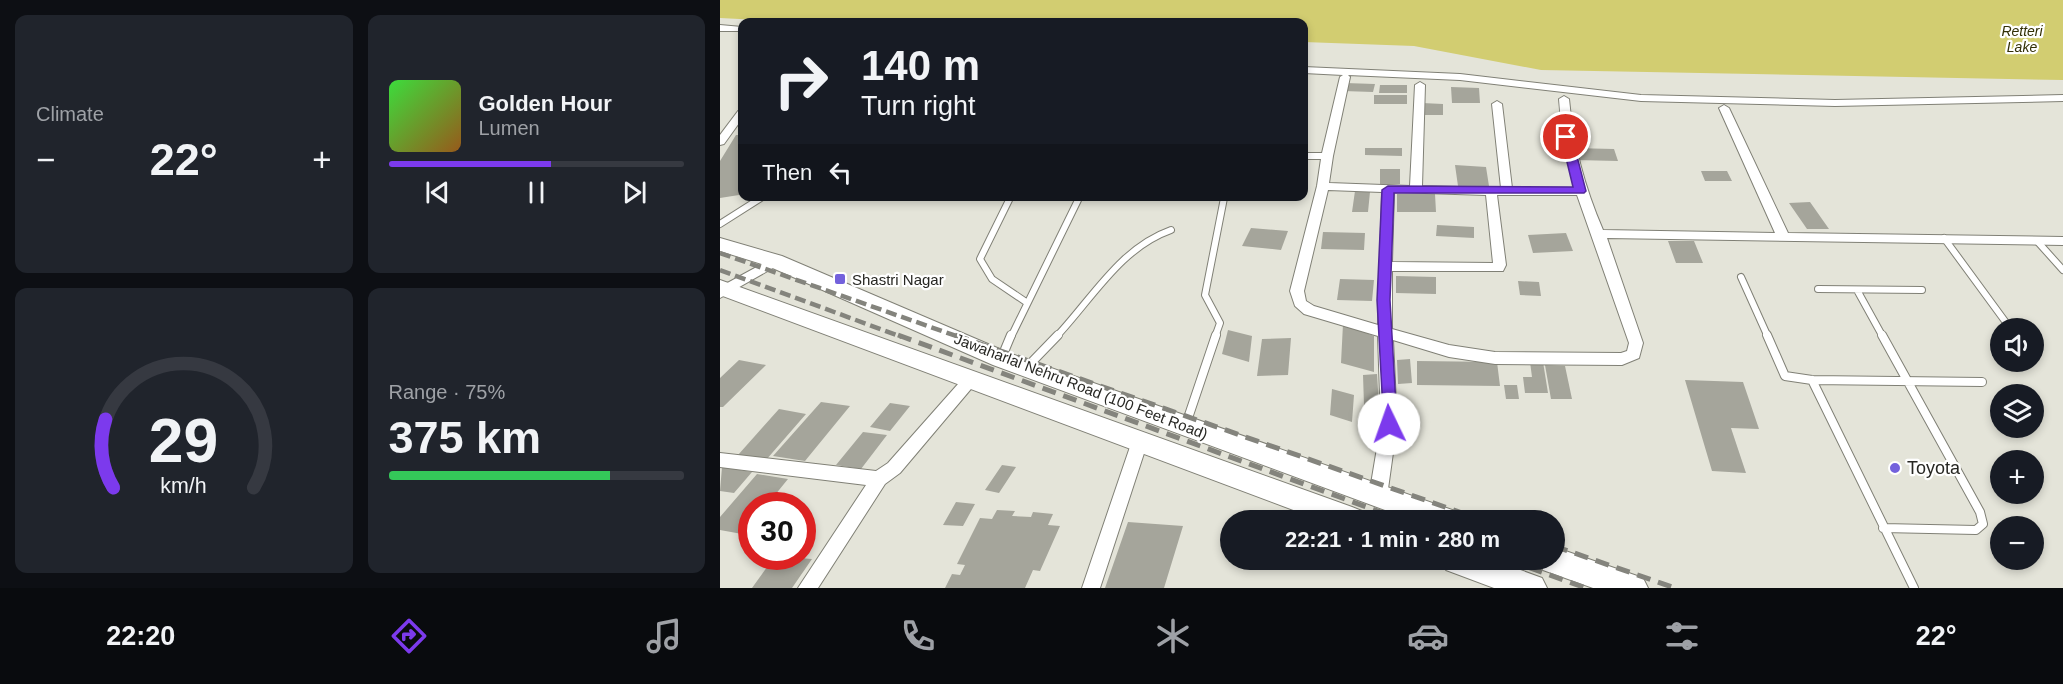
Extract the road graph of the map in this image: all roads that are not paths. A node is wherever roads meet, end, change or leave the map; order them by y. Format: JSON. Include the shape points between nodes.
{"nodes":[{"id":1,"x":720,"y":28,"type":"edge"},
{"id":2,"x":738,"y":29,"type":"edge"},
{"id":3,"x":1308,"y":70,"type":"edge"},
{"id":4,"x":1345,"y":77,"type":"dead end"},
{"id":5,"x":1420,"y":85,"type":"dead end"},
{"id":6,"x":2063,"y":98,"type":"edge"},
{"id":7,"x":1564,"y":99,"type":"dead end"},
{"id":8,"x":1497,"y":104,"type":"dead end"},
{"id":9,"x":1724,"y":108,"type":"dead end"},
{"id":10,"x":738,"y":118,"type":"edge"},
{"id":11,"x":720,"y":142,"type":"edge"},
{"id":12,"x":1308,"y":156,"type":"edge"},
{"id":13,"x":1327,"y":156,"type":"junction"},
{"id":14,"x":1323,"y":186,"type":"junction"},
{"id":15,"x":1388,"y":190,"type":"junction"},
{"id":16,"x":1416,"y":190,"type":"junction"},
{"id":17,"x":1507,"y":191,"type":"junction"},
{"id":18,"x":1580,"y":191,"type":"junction"},
{"id":19,"x":1491,"y":192,"type":"junction"},
{"id":20,"x":756,"y":201,"type":"edge"},
{"id":21,"x":1009,"y":201,"type":"edge"},
{"id":22,"x":1078,"y":201,"type":"edge"},
{"id":23,"x":1223,"y":201,"type":"edge"},
{"id":24,"x":720,"y":224,"type":"edge"},
{"id":25,"x":1171,"y":230,"type":"dead end"},
{"id":26,"x":1599,"y":234,"type":"junction"},
{"id":27,"x":1783,"y":236,"type":"junction"},
{"id":28,"x":1944,"y":238,"type":"junction"},
{"id":29,"x":2037,"y":241,"type":"junction"},
{"id":30,"x":2063,"y":241,"type":"edge"},
{"id":31,"x":720,"y":244,"type":"edge"},
{"id":32,"x":775,"y":261,"type":"junction"},
{"id":33,"x":1387,"y":266,"type":"junction"},
{"id":34,"x":2063,"y":270,"type":"edge"},
{"id":35,"x":1741,"y":277,"type":"dead end"},
{"id":36,"x":1818,"y":289,"type":"dead end"},
{"id":37,"x":722,"y":290,"type":"edge"},
{"id":38,"x":1857,"y":290,"type":"junction"},
{"id":39,"x":1922,"y":290,"type":"dead end"},
{"id":40,"x":1026,"y":302,"type":"junction"},
{"id":41,"x":2003,"y":318,"type":"edge"},
{"id":42,"x":1385,"y":332,"type":"junction"},
{"id":43,"x":1001,"y":359,"type":"junction"},
{"id":44,"x":1026,"y":368,"type":"junction"},
{"id":45,"x":971,"y":379,"type":"junction"},
{"id":46,"x":1812,"y":380,"type":"junction"},
{"id":47,"x":1907,"y":382,"type":"junction"},
{"id":48,"x":1982,"y":382,"type":"dead end"},
{"id":49,"x":1185,"y":426,"type":"junction"},
{"id":50,"x":1140,"y":441,"type":"junction"},
{"id":51,"x":720,"y":460,"type":"edge"},
{"id":52,"x":879,"y":479,"type":"junction"},
{"id":53,"x":1378,"y":496,"type":"junction"},
{"id":54,"x":1325,"y":510,"type":"edge"},
{"id":55,"x":1417,"y":510,"type":"edge"},
{"id":56,"x":1883,"y":528,"type":"junction"},
{"id":57,"x":1565,"y":564,"type":"edge"},
{"id":58,"x":1483,"y":570,"type":"edge"},
{"id":59,"x":807,"y":588,"type":"edge"},
{"id":60,"x":1091,"y":588,"type":"edge"},
{"id":61,"x":1532,"y":588,"type":"edge"},
{"id":62,"x":1633,"y":588,"type":"edge"},
{"id":63,"x":1914,"y":588,"type":"edge"}],
"edges":[{"from":1,"to":2,"type":"street"},
{"from":3,"to":6,"type":"street","via":[[1470,78],[1604,96],[1653,98],[1835,103]]},
{"from":4,"to":13,"type":"street"},
{"from":5,"to":16,"type":"street"},
{"from":7,"to":18,"type":"street","via":[[1566,137]]},
{"from":8,"to":17,"type":"street"},
{"from":9,"to":27,"type":"street"},
{"from":10,"to":11,"type":"street"},
{"from":12,"to":13,"type":"street"},
{"from":13,"to":14,"type":"street"},
{"from":14,"to":15,"type":"street"},
{"from":14,"to":42,"type":"street","via":[[1298,291],[1300,303],[1309,310]]},
{"from":15,"to":16,"type":"street"},
{"from":15,"to":33,"type":"street"},
{"from":16,"to":19,"type":"street"},
{"from":17,"to":18,"type":"street"},
{"from":17,"to":19,"type":"street"},
{"from":18,"to":26,"type":"street"},
{"from":19,"to":33,"type":"street","via":[[1498,268]]},
{"from":20,"to":24,"type":"lane"},
{"from":21,"to":40,"type":"lane","via":[[980,259],[990,278]]},
{"from":22,"to":40,"type":"lane"},
{"from":23,"to":49,"type":"lane","via":[[1205,295],[1220,323]]},
{"from":25,"to":44,"type":"lane","via":[[1158,233],[1122,262]]},
{"from":26,"to":27,"type":"street"},
{"from":26,"to":42,"type":"street","via":[[1636,343],[1634,354],[1622,359],[1495,358],[1449,351]]},
{"from":27,"to":28,"type":"street"},
{"from":28,"to":29,"type":"street"},
{"from":28,"to":41,"type":"lane"},
{"from":29,"to":30,"type":"street"},
{"from":29,"to":34,"type":"lane"},
{"from":31,"to":32,"type":"main road","name":"Jawaharlal Nehru Road (100 Feet Road)"},
{"from":32,"to":37,"type":"street"},
{"from":32,"to":43,"type":"main road","name":"Jawaharlal Nehru Road (100 Feet Road)"},
{"from":33,"to":42,"type":"street"},
{"from":35,"to":46,"type":"lane","via":[[1782,371],[1792,378]]},
{"from":36,"to":38,"type":"lane"},
{"from":37,"to":45,"type":"main road","name":"Jawaharlal Nehru Road (100 Feet Road)"},
{"from":38,"to":39,"type":"lane"},
{"from":38,"to":47,"type":"lane"},
{"from":40,"to":43,"type":"lane"},
{"from":42,"to":53,"type":"street","via":[[1389,424]]},
{"from":43,"to":44,"type":"main road","name":"Jawaharlal Nehru Road (100 Feet Road)"},
{"from":44,"to":49,"type":"main road","name":"Jawaharlal Nehru Road (100 Feet Road)"},
{"from":45,"to":50,"type":"main road","name":"Jawaharlal Nehru Road (100 Feet Road)"},
{"from":45,"to":52,"type":"street","via":[[894,468]]},
{"from":46,"to":47,"type":"lane"},
{"from":46,"to":56,"type":"lane"},
{"from":47,"to":48,"type":"lane"},
{"from":47,"to":56,"type":"lane","via":[[1980,512],[1983,524],[1976,530]]},
{"from":49,"to":53,"type":"main road","name":"Jawaharlal Nehru Road (100 Feet Road)"},
{"from":50,"to":54,"type":"main road","name":"Jawaharlal Nehru Road (100 Feet Road)"},
{"from":50,"to":60,"type":"street"},
{"from":51,"to":52,"type":"street"},
{"from":52,"to":59,"type":"street"},
{"from":53,"to":55,"type":"main road","name":"Jawaharlal Nehru Road (100 Feet Road)"},
{"from":56,"to":63,"type":"lane"},
{"from":57,"to":62,"type":"main road"},
{"from":58,"to":61,"type":"main road"}]}
